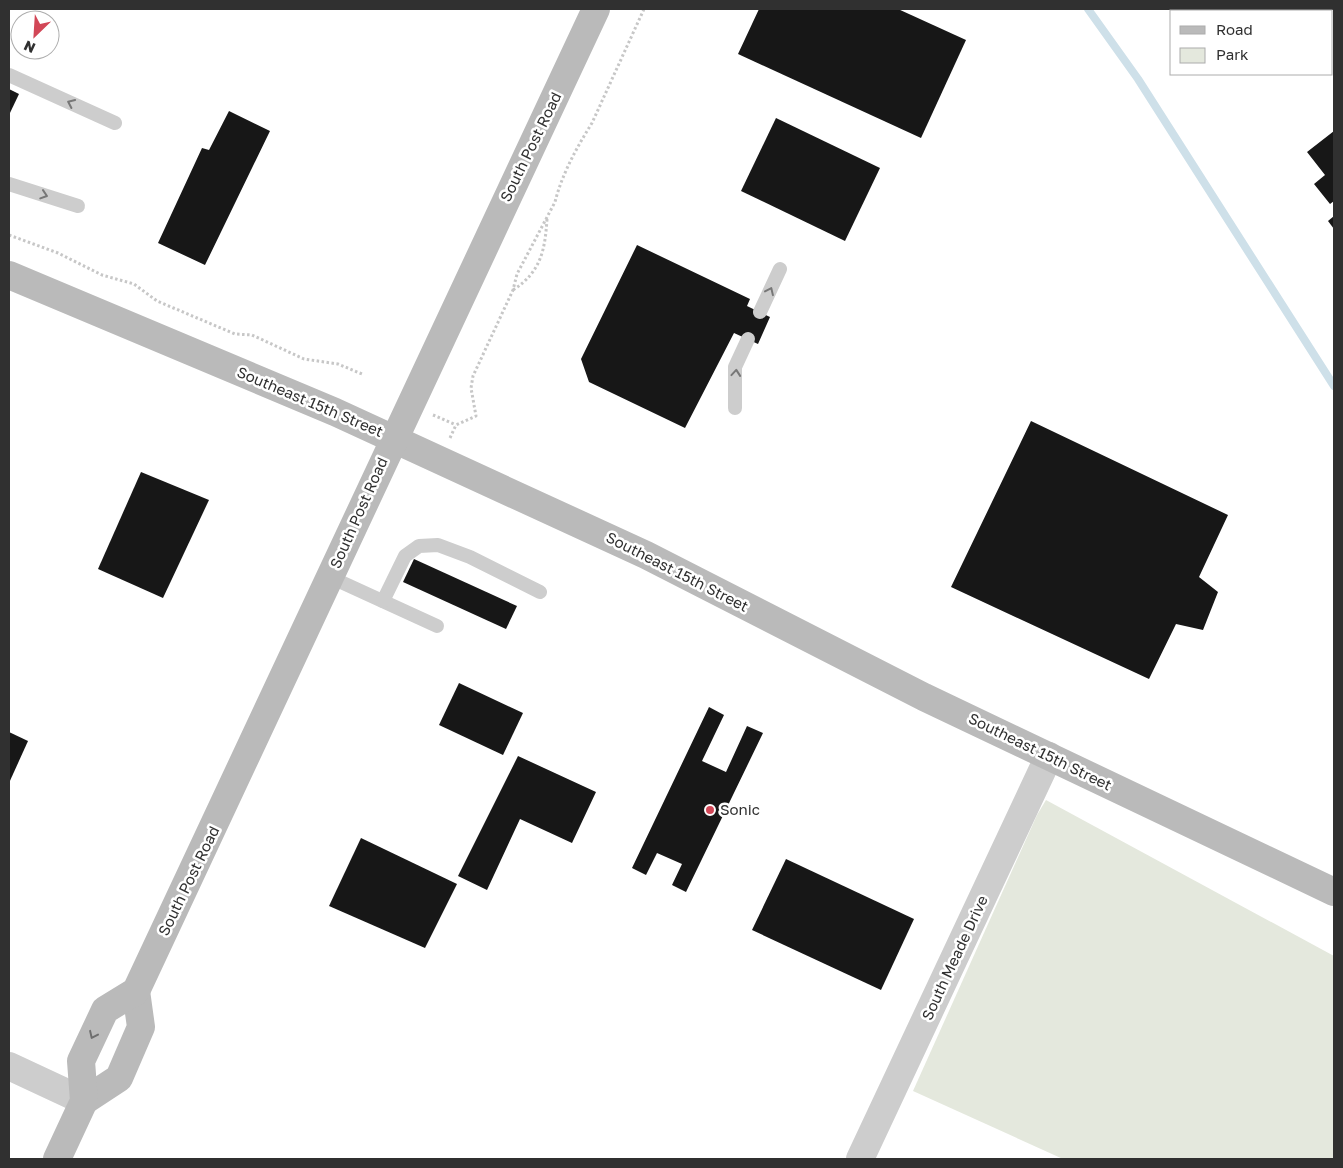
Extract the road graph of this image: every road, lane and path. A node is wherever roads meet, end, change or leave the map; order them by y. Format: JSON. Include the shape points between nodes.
{"nodes":[{"id":1,"x":596,"y":9,"type":"edge"},
{"id":2,"x":644,"y":9,"type":"edge"},
{"id":3,"x":9,"y":76,"type":"edge"},
{"id":4,"x":115,"y":123,"type":"dead end"},
{"id":5,"x":9,"y":184,"type":"edge"},
{"id":6,"x":78,"y":206,"type":"dead end"},
{"id":7,"x":548,"y":217,"type":"junction"},
{"id":8,"x":9,"y":235,"type":"edge"},
{"id":9,"x":780,"y":269,"type":"dead end"},
{"id":10,"x":9,"y":275,"type":"edge"},
{"id":11,"x":513,"y":290,"type":"junction"},
{"id":12,"x":760,"y":312,"type":"dead end"},
{"id":13,"x":748,"y":339,"type":"dead end"},
{"id":14,"x":362,"y":374,"type":"dead end"},
{"id":15,"x":735,"y":408,"type":"dead end"},
{"id":16,"x":456,"y":425,"type":"dead end"},
{"id":17,"x":393,"y":438,"type":"junction"},
{"id":18,"x":330,"y":577,"type":"junction"},
{"id":19,"x":540,"y":592,"type":"dead end"},
{"id":20,"x":383,"y":601,"type":"junction"},
{"id":21,"x":437,"y":626,"type":"dead end"},
{"id":22,"x":1049,"y":756,"type":"junction"},
{"id":23,"x":1334,"y":892,"type":"edge"},
{"id":24,"x":136,"y":992,"type":"junction"},
{"id":25,"x":9,"y":1066,"type":"edge"},
{"id":26,"x":84,"y":1101,"type":"junction"},
{"id":27,"x":57,"y":1159,"type":"edge"},
{"id":28,"x":860,"y":1159,"type":"edge"}],
"edges":[{"from":1,"to":17,"type":"main road","name":"South Post Road"},
{"from":2,"to":7,"type":"path","via":[[558,189]]},
{"from":4,"to":3,"type":"lane","one_way":true},
{"from":5,"to":6,"type":"lane","one_way":true},
{"from":7,"to":11,"type":"path","via":[[517,274]]},
{"from":7,"to":11,"type":"path","via":[[546,245],[529,280]]},
{"from":8,"to":14,"type":"path","via":[[58,252],[102,275],[134,284],[158,301],[235,334],[252,335],[304,359],[338,364]]},
{"from":12,"to":9,"type":"lane","one_way":true},
{"from":10,"to":17,"type":"main road","name":"Southeast 15th Street"},
{"from":11,"to":16,"type":"path","via":[[473,376],[471,388],[476,416]]},
{"from":15,"to":13,"type":"lane","one_way":true,"via":[[735,367]]},
{"from":17,"to":18,"type":"main road","name":"South Post Road"},
{"from":17,"to":22,"type":"main road","name":"Southeast 15th Street","via":[[646,555],[916,693]]},
{"from":18,"to":20,"type":"lane"},
{"from":18,"to":24,"type":"main road","name":"South Post Road"},
{"from":19,"to":20,"type":"lane","via":[[470,557],[438,545],[419,546],[405,556]]},
{"from":20,"to":21,"type":"lane"},
{"from":22,"to":23,"type":"main road","name":"Southeast 15th Street"},
{"from":22,"to":28,"type":"street","name":"South Meade Drive"},
{"from":24,"to":26,"type":"main road","one_way":true,"via":[[105,1010],[81,1061]]},
{"from":24,"to":26,"type":"main road","via":[[141,1027],[119,1078]]},
{"from":25,"to":26,"type":"street"},
{"from":26,"to":27,"type":"main road"}]}
